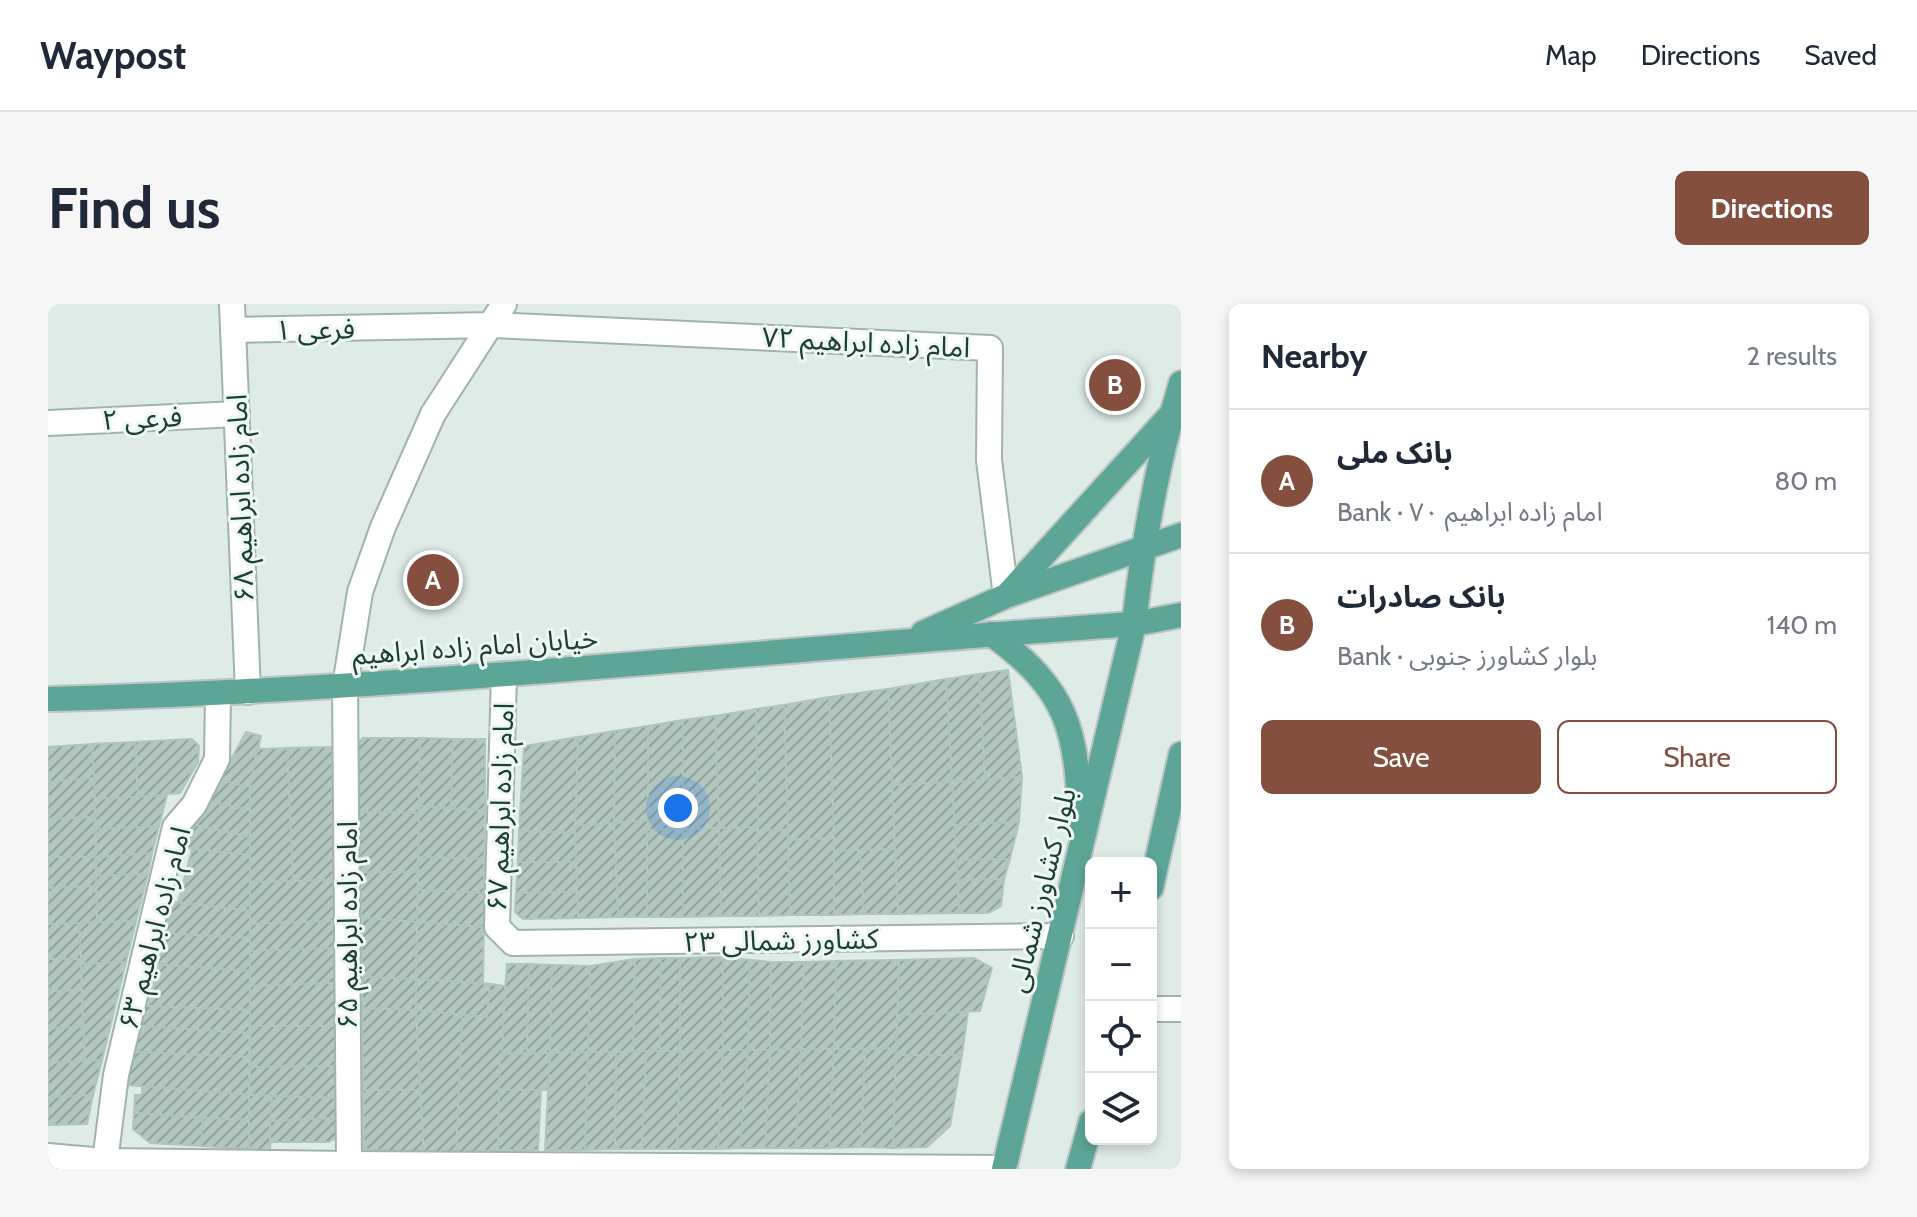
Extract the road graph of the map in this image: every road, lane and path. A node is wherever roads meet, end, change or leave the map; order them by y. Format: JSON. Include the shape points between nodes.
{"nodes":[{"id":1,"x":232,"y":304,"type":"edge"},
{"id":2,"x":498,"y":315,"type":"edge"},
{"id":3,"x":233,"y":330,"type":"junction"},
{"id":4,"x":1181,"y":383,"type":"edge"},
{"id":5,"x":237,"y":414,"type":"junction"},
{"id":6,"x":1176,"y":420,"type":"edge"},
{"id":7,"x":48,"y":423,"type":"edge"},
{"id":8,"x":1181,"y":535,"type":"edge"},
{"id":9,"x":1143,"y":546,"type":"junction"},
{"id":10,"x":1006,"y":596,"type":"junction"},
{"id":11,"x":1181,"y":615,"type":"edge"},
{"id":12,"x":1134,"y":624,"type":"junction"},
{"id":13,"x":991,"y":634,"type":"junction"},
{"id":14,"x":907,"y":641,"type":"junction"},
{"id":15,"x":504,"y":674,"type":"junction"},
{"id":16,"x":345,"y":686,"type":"junction"},
{"id":17,"x":248,"y":692,"type":"junction"},
{"id":18,"x":218,"y":695,"type":"junction"},
{"id":19,"x":48,"y":699,"type":"edge"},
{"id":20,"x":1181,"y":756,"type":"edge"},
{"id":21,"x":1081,"y":858,"type":"junction"},
{"id":22,"x":1157,"y":862,"type":"edge"},
{"id":23,"x":1061,"y":936,"type":"junction"},
{"id":24,"x":504,"y":938,"type":"joint"},
{"id":25,"x":1157,"y":1009,"type":"edge"},
{"id":26,"x":1181,"y":1009,"type":"edge"},
{"id":27,"x":1085,"y":1144,"type":"edge"},
{"id":28,"x":48,"y":1156,"type":"edge"},
{"id":29,"x":349,"y":1164,"type":"junction"},
{"id":30,"x":104,"y":1165,"type":"edge"},
{"id":31,"x":1004,"y":1168,"type":"edge"},
{"id":32,"x":716,"y":1169,"type":"edge"},
{"id":33,"x":1078,"y":1169,"type":"edge"}],
"edges":[{"from":1,"to":3,"type":"street","name":"امام زاده ابراهیم ۶۸"},
{"from":2,"to":3,"type":"street","name":"فرعی ۱"},
{"from":2,"to":10,"type":"street","name":"امام زاده ابراهیم ۷۲","via":[[990,348],[989,460]]},
{"from":2,"to":16,"type":"street","name":"امام زاده ابراهیم ۶۵","via":[[433,414],[383,527],[360,592]]},
{"from":3,"to":5,"type":"street","name":"امام زاده ابراهیم ۶۸"},
{"from":4,"to":6,"type":"main road","name":"بلوار کشاورز شمالی"},
{"from":5,"to":7,"type":"street","name":"فرعی ۲"},
{"from":5,"to":17,"type":"street","name":"امام زاده ابراهیم ۶۸"},
{"from":6,"to":9,"type":"main road","name":"بلوار کشاورز شمالی"},
{"from":6,"to":10,"type":"main road"},
{"from":8,"to":9,"type":"main road","name":"خیابان امام زاده ابراهیم"},
{"from":9,"to":10,"type":"main road","name":"خیابان امام زاده ابراهیم"},
{"from":9,"to":12,"type":"main road","name":"بلوار کشاورز شمالی"},
{"from":10,"to":14,"type":"main road","name":"خیابان امام زاده ابراهیم"},
{"from":11,"to":12,"type":"main road","name":"خیابان امام زاده ابراهیم"},
{"from":12,"to":13,"type":"main road","name":"خیابان امام زاده ابراهیم"},
{"from":12,"to":21,"type":"main road","name":"بلوار کشاورز شمالی"},
{"from":13,"to":14,"type":"main road","name":"خیابان امام زاده ابراهیم"},
{"from":13,"to":21,"type":"main road","via":[[1024,658],[1052,689],[1070,728],[1078,762]]},
{"from":14,"to":15,"type":"main road","name":"خیابان امام زاده ابراهیم"},
{"from":15,"to":16,"type":"main road","name":"خیابان امام زاده ابراهیم"},
{"from":15,"to":24,"type":"street","name":"امام زاده ابراهیم ۶۷","via":[[497,927]]},
{"from":16,"to":17,"type":"main road","name":"خیابان امام زاده ابراهیم"},
{"from":16,"to":29,"type":"street","name":"امام زاده ابراهیم ۶۵"},
{"from":17,"to":18,"type":"main road","name":"خیابان امام زاده ابراهیم"},
{"from":18,"to":19,"type":"main road","name":"خیابان امام زاده ابراهیم"},
{"from":18,"to":30,"type":"street","name":"امام زاده ابراهیم ۶۳","via":[[218,755],[194,805],[175,827],[116,1075]]},
{"from":20,"to":22,"type":"main road"},
{"from":21,"to":23,"type":"main road","name":"بلوار کشاورز شمالی"},
{"from":23,"to":24,"type":"street","name":"کشاورز شمالی ۲۳","via":[[513,943]]},
{"from":23,"to":31,"type":"main road","name":"بلوار کشاورز شمالی"},
{"from":25,"to":26,"type":"street"},
{"from":27,"to":33,"type":"main road"},
{"from":28,"to":30,"type":"street"},
{"from":29,"to":30,"type":"street"},
{"from":29,"to":32,"type":"street"},
{"from":31,"to":32,"type":"street"}]}
